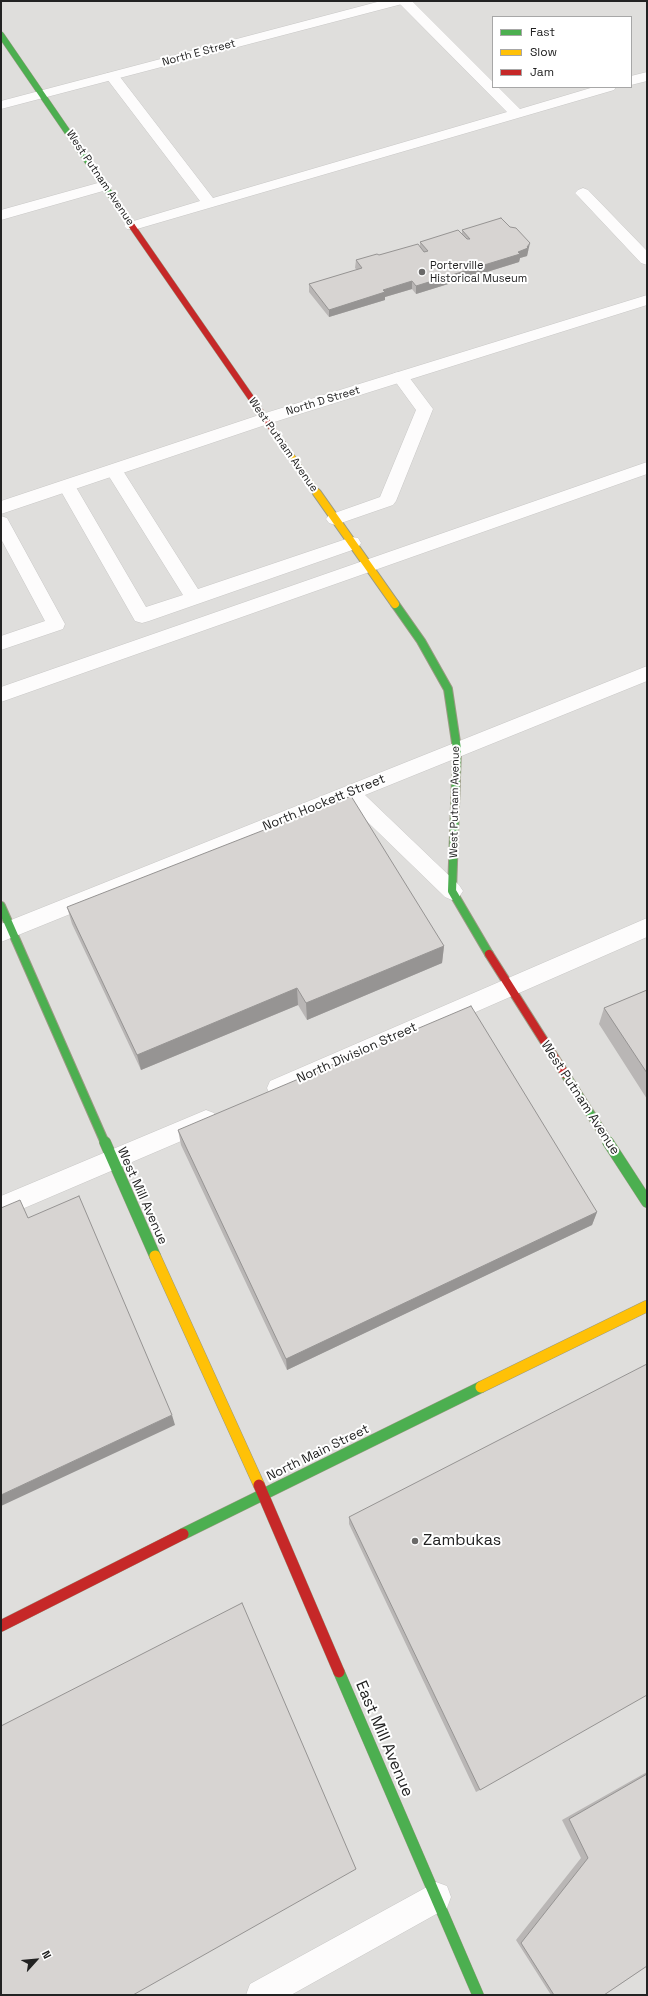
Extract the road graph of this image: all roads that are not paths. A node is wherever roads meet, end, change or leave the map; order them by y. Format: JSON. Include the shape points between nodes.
{"nodes":[{"id":1,"x":398,"y":1,"type":"edge"},
{"id":2,"x":404,"y":1,"type":"edge"},
{"id":3,"x":1,"y":35,"type":"edge"},
{"id":4,"x":112,"y":76,"type":"junction"},
{"id":5,"x":647,"y":76,"type":"edge"},
{"id":6,"x":632,"y":81,"type":"edge"},
{"id":7,"x":605,"y":88,"type":"edge"},
{"id":8,"x":42,"y":94,"type":"junction"},
{"id":9,"x":1,"y":105,"type":"edge"},
{"id":10,"x":516,"y":113,"type":"junction"},
{"id":11,"x":105,"y":186,"type":"junction"},
{"id":12,"x":584,"y":193,"type":"dead end"},
{"id":13,"x":210,"y":203,"type":"junction"},
{"id":14,"x":1,"y":215,"type":"edge"},
{"id":15,"x":132,"y":226,"type":"junction"},
{"id":16,"x":647,"y":260,"type":"edge"},
{"id":17,"x":647,"y":300,"type":"edge"},
{"id":18,"x":400,"y":377,"type":"junction"},
{"id":19,"x":265,"y":419,"type":"junction"},
{"id":20,"x":647,"y":468,"type":"edge"},
{"id":21,"x":114,"y":470,"type":"junction"},
{"id":22,"x":67,"y":486,"type":"junction"},
{"id":23,"x":1,"y":508,"type":"edge"},
{"id":24,"x":335,"y":519,"type":"junction"},
{"id":25,"x":1,"y":522,"type":"edge"},
{"id":26,"x":352,"y":543,"type":"junction"},
{"id":27,"x":369,"y":567,"type":"junction"},
{"id":28,"x":194,"y":598,"type":"junction"},
{"id":29,"x":1,"y":643,"type":"edge"},
{"id":30,"x":647,"y":673,"type":"edge"},
{"id":31,"x":1,"y":695,"type":"edge"},
{"id":32,"x":457,"y":749,"type":"junction"},
{"id":33,"x":350,"y":793,"type":"junction"},
{"id":34,"x":452,"y":891,"type":"junction"},
{"id":35,"x":1,"y":906,"type":"edge"},
{"id":36,"x":647,"y":927,"type":"edge"},
{"id":37,"x":6,"y":931,"type":"edge"},
{"id":38,"x":509,"y":987,"type":"junction"},
{"id":39,"x":256,"y":1098,"type":"edge"},
{"id":40,"x":228,"y":1110,"type":"edge"},
{"id":41,"x":112,"y":1161,"type":"junction"},
{"id":42,"x":647,"y":1202,"type":"edge"},
{"id":43,"x":1,"y":1207,"type":"edge"},
{"id":44,"x":647,"y":1306,"type":"edge"},
{"id":45,"x":263,"y":1494,"type":"junction"},
{"id":46,"x":1,"y":1626,"type":"edge"},
{"id":47,"x":436,"y":1897,"type":"junction"},
{"id":48,"x":261,"y":1995,"type":"edge"},
{"id":49,"x":478,"y":1995,"type":"edge"}],
"edges":[{"from":1,"to":4,"type":"street","name":"North E Street"},
{"from":2,"to":10,"type":"street"},
{"from":3,"to":8,"type":"street","name":"West Putnam Avenue"},
{"from":4,"to":8,"type":"street","name":"North E Street"},
{"from":4,"to":13,"type":"street"},
{"from":5,"to":6,"type":"street"},
{"from":7,"to":10,"type":"street"},
{"from":8,"to":9,"type":"street","name":"North E Street"},
{"from":8,"to":11,"type":"street","name":"West Putnam Avenue"},
{"from":10,"to":13,"type":"street"},
{"from":11,"to":14,"type":"street"},
{"from":11,"to":15,"type":"street","name":"West Putnam Avenue"},
{"from":12,"to":16,"type":"street"},
{"from":13,"to":15,"type":"street"},
{"from":15,"to":19,"type":"street","name":"West Putnam Avenue"},
{"from":17,"to":18,"type":"street","name":"North D Street"},
{"from":18,"to":19,"type":"street","name":"North D Street"},
{"from":18,"to":24,"type":"street","via":[[425,409],[387,501]]},
{"from":19,"to":21,"type":"street","name":"North D Street"},
{"from":19,"to":24,"type":"street","name":"West Putnam Avenue"},
{"from":20,"to":27,"type":"street"},
{"from":21,"to":22,"type":"street","name":"North D Street"},
{"from":21,"to":28,"type":"street"},
{"from":22,"to":23,"type":"street","name":"North D Street"},
{"from":22,"to":28,"type":"street","via":[[142,616]]},
{"from":24,"to":26,"type":"street","name":"West Putnam Avenue"},
{"from":25,"to":29,"type":"street","via":[[56,624]]},
{"from":26,"to":27,"type":"street","name":"West Putnam Avenue"},
{"from":26,"to":28,"type":"street"},
{"from":27,"to":31,"type":"street"},
{"from":27,"to":32,"type":"street","name":"West Putnam Avenue","via":[[421,641],[448,690]]},
{"from":30,"to":32,"type":"street","name":"North Hockett Street"},
{"from":32,"to":33,"type":"street","name":"North Hockett Street"},
{"from":32,"to":34,"type":"street","name":"West Putnam Avenue"},
{"from":33,"to":34,"type":"street","name":"West Putnam Avenue"},
{"from":33,"to":37,"type":"street","name":"North Hockett Street"},
{"from":34,"to":38,"type":"street","name":"West Putnam Avenue"},
{"from":35,"to":37,"type":"street","name":"West Mill Avenue"},
{"from":36,"to":38,"type":"street","name":"North Division Street"},
{"from":37,"to":41,"type":"street","name":"West Mill Avenue"},
{"from":38,"to":39,"type":"street","name":"North Division Street"},
{"from":38,"to":42,"type":"street","name":"West Putnam Avenue"},
{"from":40,"to":41,"type":"street"},
{"from":41,"to":43,"type":"street"},
{"from":41,"to":45,"type":"street","name":"West Mill Avenue"},
{"from":44,"to":45,"type":"street","name":"North Main Street"},
{"from":45,"to":46,"type":"street","name":"North Main Street"},
{"from":45,"to":47,"type":"street","name":"East Mill Avenue"},
{"from":47,"to":48,"type":"street"},
{"from":47,"to":49,"type":"street","name":"East Mill Avenue"}]}
